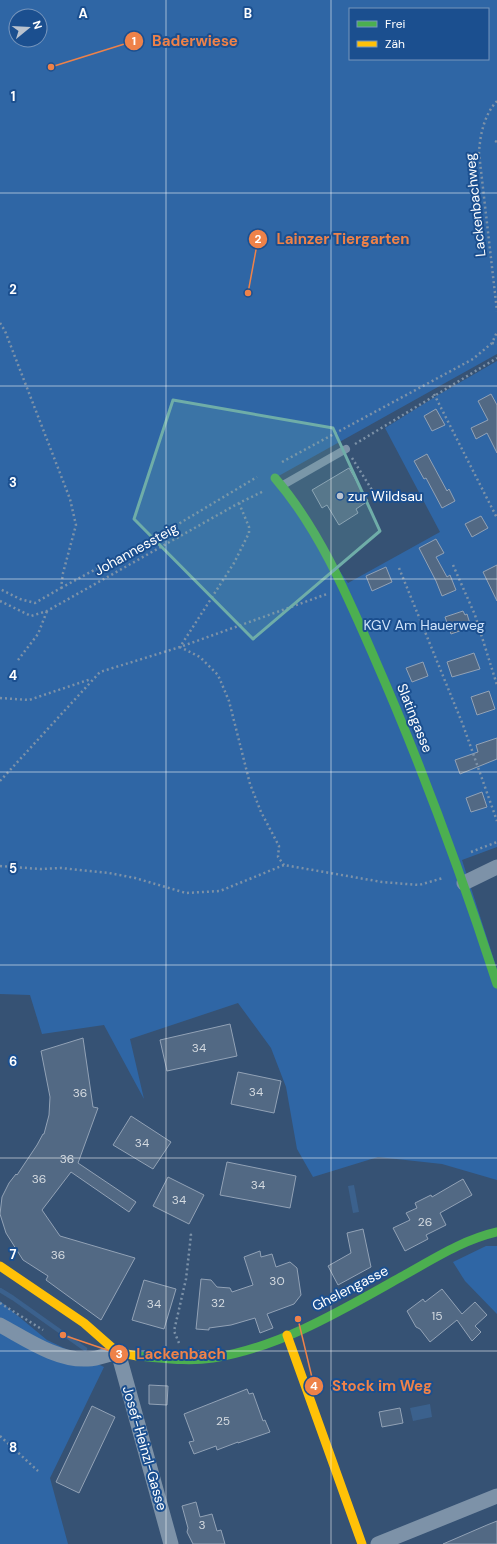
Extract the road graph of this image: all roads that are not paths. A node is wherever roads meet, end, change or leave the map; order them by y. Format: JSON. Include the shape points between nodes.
{"nodes":[{"id":1,"x":346,"y":449,"type":"road end"},
{"id":2,"x":275,"y":478,"type":"dead end"},
{"id":3,"x":281,"y":486,"type":"junction"},
{"id":4,"x":497,"y":867,"type":"edge"},
{"id":5,"x":462,"y":878,"type":"junction"},
{"id":6,"x":497,"y":984,"type":"edge"},
{"id":7,"x":497,"y":1232,"type":"edge"},
{"id":8,"x":0,"y":1266,"type":"edge"},
{"id":9,"x":0,"y":1325,"type":"edge"},
{"id":10,"x":287,"y":1335,"type":"junction"},
{"id":11,"x":118,"y":1352,"type":"junction"},
{"id":12,"x":497,"y":1496,"type":"edge"},
{"id":13,"x":171,"y":1544,"type":"edge"},
{"id":14,"x":362,"y":1544,"type":"edge"},
{"id":15,"x":378,"y":1544,"type":"edge"}],
"edges":[{"from":1,"to":3,"type":"lane"},
{"from":2,"to":3,"type":"street","name":"Slatingasse"},
{"from":3,"to":5,"type":"street","name":"Slatingasse","via":[[294,500],[344,588],[407,732]]},
{"from":4,"to":5,"type":"street"},
{"from":5,"to":6,"type":"street","name":"Slatingasse"},
{"from":7,"to":10,"type":"street","name":"Ghelengasse","via":[[464,1244]]},
{"from":8,"to":11,"type":"street","via":[[96,1332]]},
{"from":9,"to":11,"type":"street","via":[[47,1350],[71,1358],[94,1358]]},
{"from":10,"to":11,"type":"street","name":"Ghelengasse","via":[[251,1350],[216,1359],[162,1360]]},
{"from":10,"to":14,"type":"street"},
{"from":11,"to":13,"type":"street","name":"Josef-Heinzl-Gasse"},
{"from":12,"to":15,"type":"street"}]}
